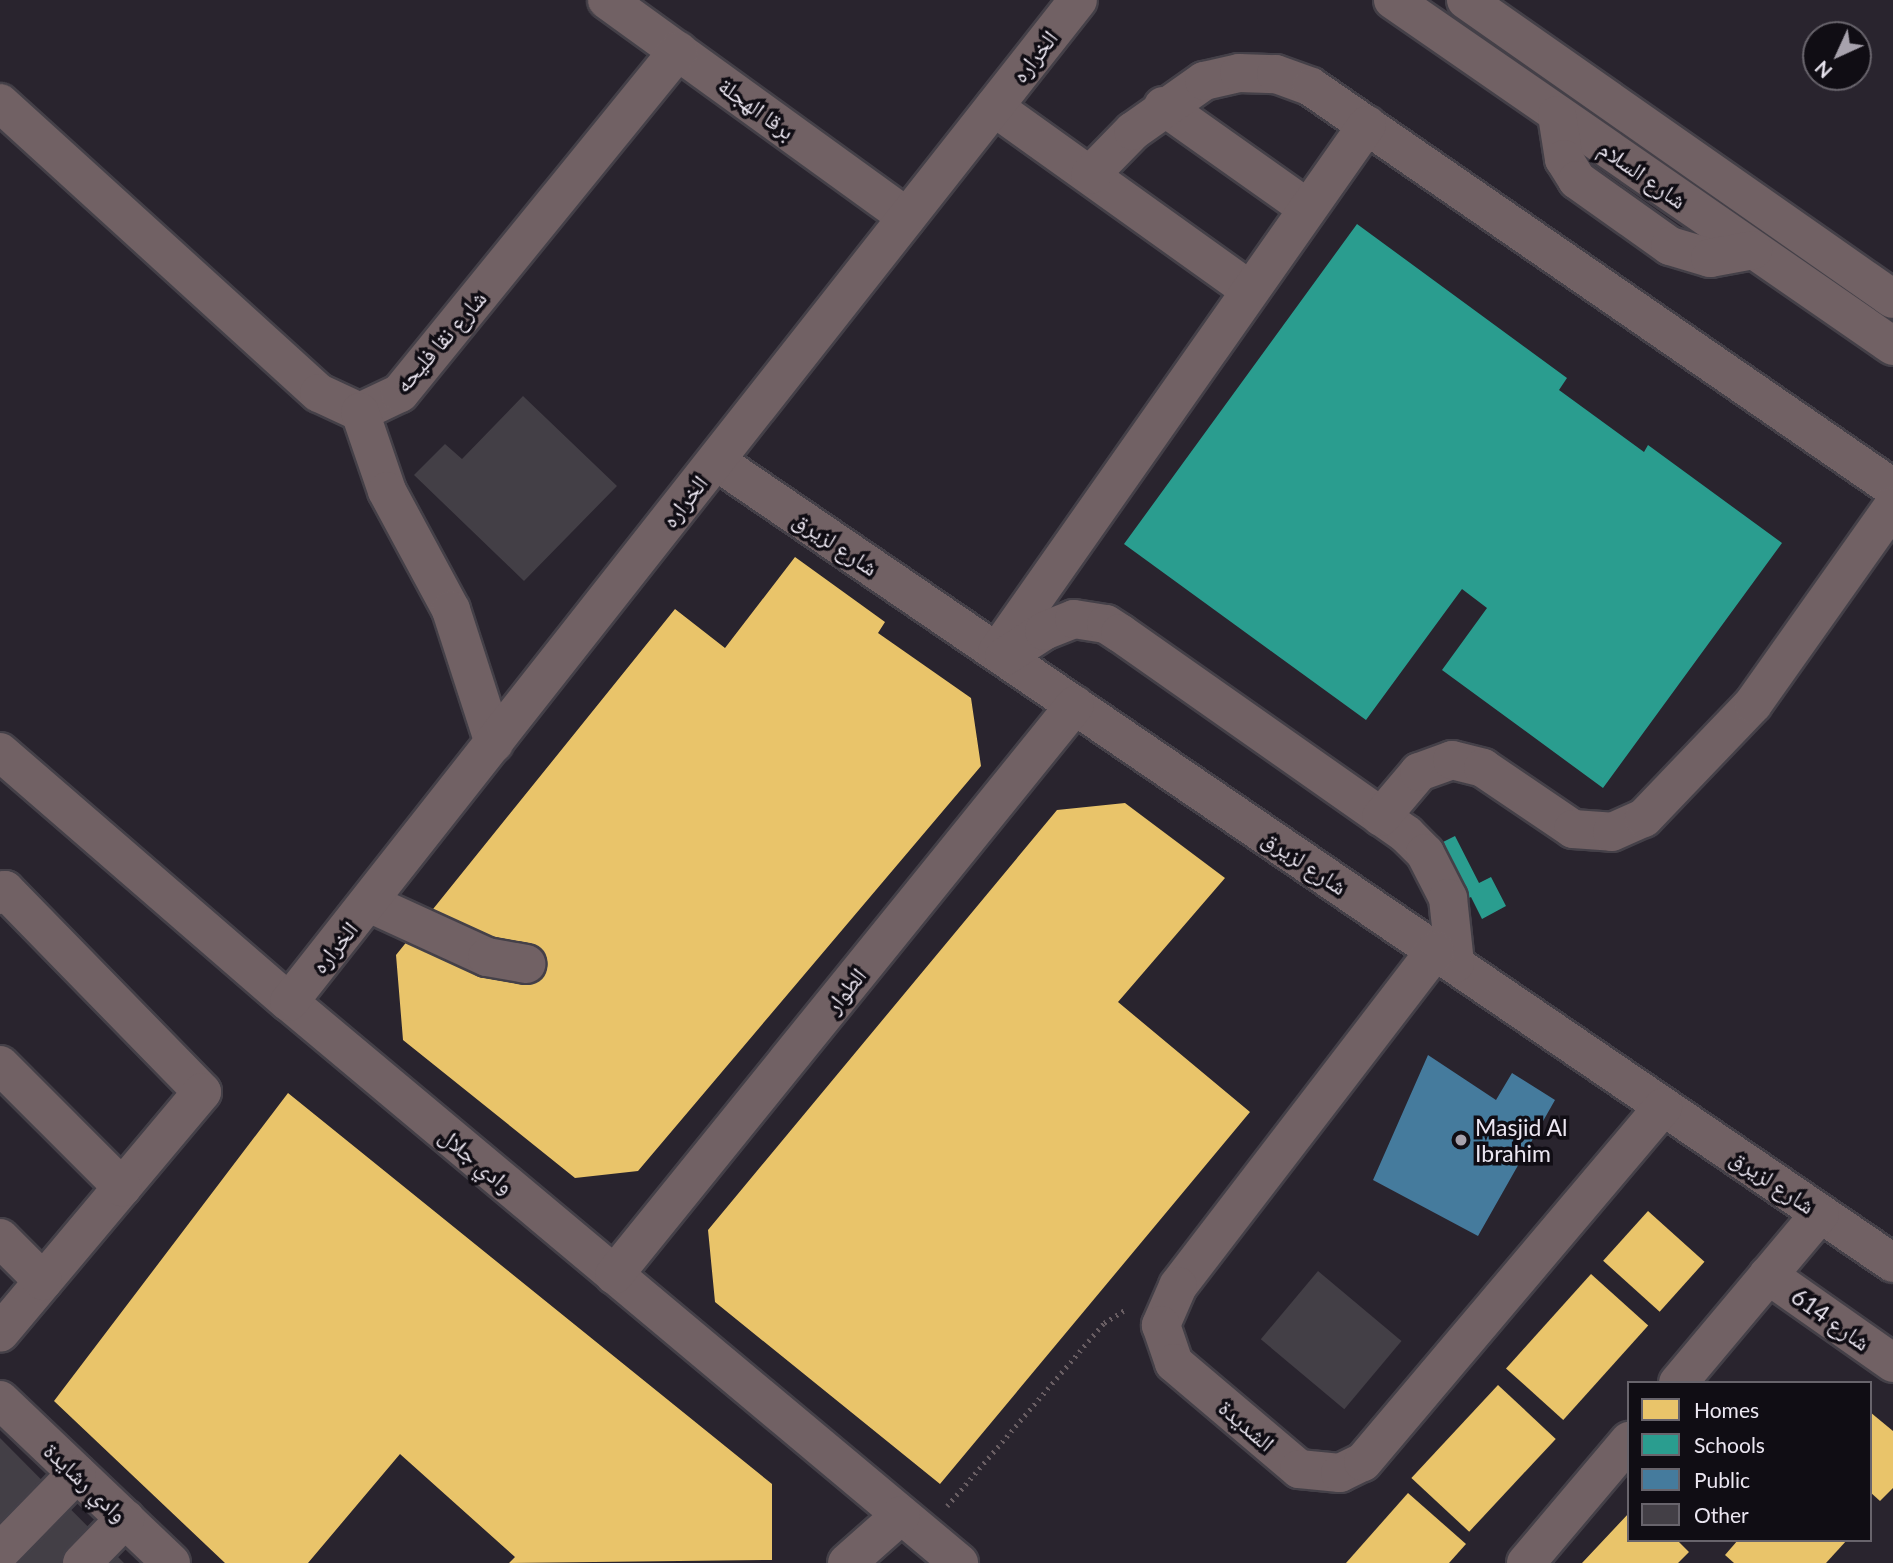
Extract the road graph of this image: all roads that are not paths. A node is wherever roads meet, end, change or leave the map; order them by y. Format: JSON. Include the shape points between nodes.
{"nodes":[{"id":1,"x":607,"y":0,"type":"edge"},
{"id":2,"x":1078,"y":0,"type":"edge"},
{"id":3,"x":1393,"y":0,"type":"edge"},
{"id":4,"x":1470,"y":1,"type":"edge"},
{"id":5,"x":1441,"y":33,"type":"junction"},
{"id":6,"x":678,"y":51,"type":"junction"},
{"id":7,"x":0,"y":103,"type":"edge"},
{"id":8,"x":1163,"y":106,"type":"junction"},
{"id":9,"x":994,"y":107,"type":"junction"},
{"id":10,"x":1367,"y":125,"type":"junction"},
{"id":11,"x":1090,"y":175,"type":"junction"},
{"id":12,"x":1307,"y":208,"type":"junction"},
{"id":13,"x":907,"y":217,"type":"junction"},
{"id":14,"x":1250,"y":290,"type":"junction"},
{"id":15,"x":1893,"y":299,"type":"edge"},
{"id":16,"x":1893,"y":346,"type":"edge"},
{"id":17,"x":360,"y":412,"type":"junction"},
{"id":18,"x":716,"y":461,"type":"junction"},
{"id":19,"x":1893,"y":488,"type":"edge"},
{"id":20,"x":1893,"y":506,"type":"edge"},
{"id":21,"x":1001,"y":655,"type":"junction"},
{"id":22,"x":1075,"y":705,"type":"junction"},
{"id":23,"x":494,"y":743,"type":"junction"},
{"id":24,"x":0,"y":752,"type":"edge"},
{"id":25,"x":1381,"y":817,"type":"junction"},
{"id":26,"x":0,"y":895,"type":"edge"},
{"id":27,"x":369,"y":904,"type":"junction"},
{"id":28,"x":1445,"y":958,"type":"junction"},
{"id":29,"x":526,"y":964,"type":"dead end"},
{"id":30,"x":289,"y":1002,"type":"junction"},
{"id":31,"x":0,"y":1065,"type":"edge"},
{"id":32,"x":1663,"y":1107,"type":"junction"},
{"id":33,"x":122,"y":1187,"type":"junction"},
{"id":34,"x":1820,"y":1214,"type":"junction"},
{"id":35,"x":0,"y":1238,"type":"edge"},
{"id":36,"x":1893,"y":1264,"type":"edge"},
{"id":37,"x":614,"y":1275,"type":"junction"},
{"id":38,"x":1768,"y":1275,"type":"junction"},
{"id":39,"x":43,"y":1282,"type":"junction"},
{"id":40,"x":0,"y":1333,"type":"edge"},
{"id":41,"x":1893,"y":1363,"type":"edge"},
{"id":42,"x":1680,"y":1381,"type":"edge"},
{"id":43,"x":0,"y":1401,"type":"edge"},
{"id":44,"x":1627,"y":1443,"type":"edge"},
{"id":45,"x":77,"y":1473,"type":"junction"},
{"id":46,"x":125,"y":1520,"type":"junction"},
{"id":47,"x":912,"y":1524,"type":"junction"},
{"id":48,"x":0,"y":1552,"type":"edge"},
{"id":49,"x":82,"y":1563,"type":"edge"},
{"id":50,"x":171,"y":1563,"type":"edge"},
{"id":51,"x":847,"y":1563,"type":"edge"},
{"id":52,"x":959,"y":1563,"type":"edge"},
{"id":53,"x":1526,"y":1563,"type":"edge"}],
"edges":[{"from":1,"to":6,"type":"street","name":"برقا الهجلة"},
{"from":2,"to":9,"type":"street","name":"الخراره"},
{"from":3,"to":5,"type":"street","name":"شارع السلام"},
{"from":4,"to":5,"type":"street"},
{"from":4,"to":15,"type":"street","name":"شارع السلام"},
{"from":5,"to":16,"type":"street","name":"شارع السلام"},
{"from":6,"to":13,"type":"street","name":"برقا الهجلة"},
{"from":6,"to":17,"type":"street","name":"شارع نقا فليحه","via":[[400,393]]},
{"from":7,"to":17,"type":"street","via":[[319,393]]},
{"from":8,"to":10,"type":"street","via":[[1204,82],[1239,73],[1276,74],[1311,87]]},
{"from":8,"to":11,"type":"street"},
{"from":8,"to":12,"type":"street"},
{"from":9,"to":11,"type":"street"},
{"from":9,"to":13,"type":"street","name":"الخراره"},
{"from":10,"to":12,"type":"street"},
{"from":10,"to":19,"type":"street"},
{"from":11,"to":14,"type":"street"},
{"from":12,"to":14,"type":"street"},
{"from":13,"to":18,"type":"street","name":"الخراره"},
{"from":14,"to":21,"type":"street"},
{"from":17,"to":23,"type":"street","via":[[387,491],[452,610]]},
{"from":18,"to":21,"type":"street","name":"شارع لزيرق"},
{"from":18,"to":23,"type":"street","name":"الخراره"},
{"from":20,"to":25,"type":"street","via":[[1753,704],[1644,818],[1612,832],[1573,829],[1483,768],[1452,760],[1419,772]]},
{"from":21,"to":22,"type":"street","name":"شارع لزيرق"},
{"from":21,"to":25,"type":"street","via":[[1058,624],[1090,620],[1106,624]]},
{"from":22,"to":28,"type":"street","name":"شارع لزيرق"},
{"from":22,"to":37,"type":"street","name":"الطوار"},
{"from":23,"to":27,"type":"street","name":"الخراره"},
{"from":24,"to":30,"type":"street","name":"وادي جلال"},
{"from":25,"to":28,"type":"street","via":[[1406,834],[1439,876],[1454,922]]},
{"from":26,"to":33,"type":"street","via":[[5,890],[202,1092]]},
{"from":27,"to":29,"type":"street","via":[[487,957]]},
{"from":27,"to":30,"type":"street","name":"الخراره"},
{"from":28,"to":32,"type":"street","name":"شارع لزيرق"},
{"from":28,"to":32,"type":"street","name":"الشديدة","via":[[1178,1286],[1161,1325],[1174,1363],[1299,1469],[1340,1473],[1363,1462]]},
{"from":30,"to":37,"type":"street","name":"وادي جلال"},
{"from":31,"to":33,"type":"street"},
{"from":32,"to":34,"type":"street","name":"شارع لزيرق"},
{"from":33,"to":39,"type":"street"},
{"from":34,"to":36,"type":"street","name":"شارع لزيرق"},
{"from":34,"to":38,"type":"street","name":"شارع 614"},
{"from":35,"to":39,"type":"street"},
{"from":37,"to":47,"type":"street","name":"وادي جلال"},
{"from":38,"to":41,"type":"street","name":"شارع 614"},
{"from":38,"to":42,"type":"street","name":"شارع 614"},
{"from":39,"to":40,"type":"street"},
{"from":43,"to":45,"type":"street","name":"وادي رشايدة"},
{"from":44,"to":53,"type":"street"},
{"from":45,"to":46,"type":"street","name":"وادي رشايدة"},
{"from":45,"to":48,"type":"street"},
{"from":46,"to":49,"type":"street"},
{"from":46,"to":50,"type":"street","name":"وادي رشايدة"},
{"from":47,"to":51,"type":"street"},
{"from":47,"to":52,"type":"street","name":"وادي جلال"}]}
